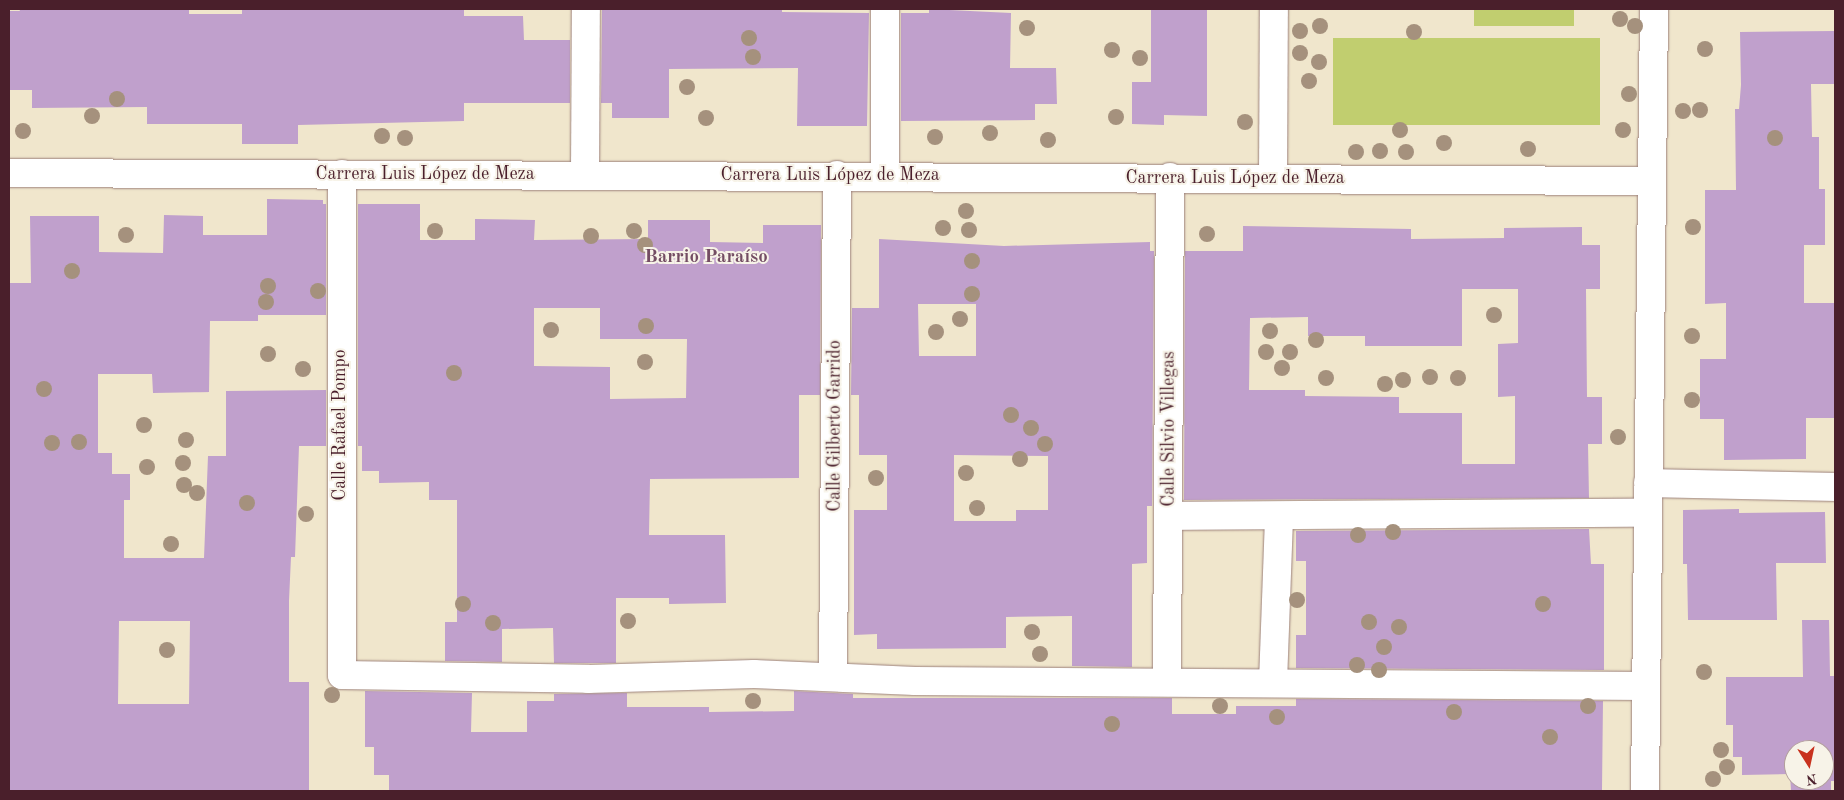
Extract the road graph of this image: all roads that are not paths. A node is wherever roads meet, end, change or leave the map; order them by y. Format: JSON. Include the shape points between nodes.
{"nodes":[{"id":1,"x":586,"y":9,"type":"edge"},
{"id":2,"x":885,"y":9,"type":"edge"},
{"id":3,"x":1274,"y":9,"type":"edge"},
{"id":4,"x":1654,"y":9,"type":"edge"},
{"id":5,"x":9,"y":173,"type":"edge"},
{"id":6,"x":342,"y":174,"type":"junction"},
{"id":7,"x":585,"y":175,"type":"junction"},
{"id":8,"x":837,"y":175,"type":"junction"},
{"id":9,"x":884,"y":175,"type":"junction"},
{"id":10,"x":1170,"y":178,"type":"junction"},
{"id":11,"x":1273,"y":178,"type":"junction"},
{"id":12,"x":1650,"y":181,"type":"junction"},
{"id":13,"x":1648,"y":483,"type":"junction"},
{"id":14,"x":1835,"y":487,"type":"edge"},
{"id":15,"x":1648,"y":513,"type":"junction"},
{"id":16,"x":1168,"y":516,"type":"junction"},
{"id":17,"x":1279,"y":516,"type":"junction"},
{"id":18,"x":833,"y":677,"type":"junction"},
{"id":19,"x":1167,"y":681,"type":"junction"},
{"id":20,"x":1273,"y":682,"type":"junction"},
{"id":21,"x":1646,"y":686,"type":"junction"},
{"id":22,"x":1645,"y":791,"type":"edge"}],
"edges":[{"from":1,"to":7,"type":"street"},
{"from":2,"to":9,"type":"street"},
{"from":3,"to":11,"type":"street"},
{"from":4,"to":12,"type":"street"},
{"from":5,"to":6,"type":"street","name":"Carrera Luis López de Meza"},
{"from":6,"to":7,"type":"street","name":"Carrera Luis López de Meza"},
{"from":6,"to":18,"type":"street","name":"Calle Rafael Pompo","via":[[342,675],[588,679],[754,674]]},
{"from":7,"to":8,"type":"street","name":"Carrera Luis López de Meza"},
{"from":8,"to":9,"type":"street","name":"Carrera Luis López de Meza"},
{"from":8,"to":18,"type":"street","name":"Calle Gilberto Garrido"},
{"from":9,"to":10,"type":"street","name":"Carrera Luis López de Meza"},
{"from":10,"to":11,"type":"street","name":"Carrera Luis López de Meza"},
{"from":10,"to":16,"type":"street","name":"Calle Silvio Villegas"},
{"from":11,"to":12,"type":"street","name":"Carrera Luis López de Meza"},
{"from":12,"to":13,"type":"street"},
{"from":13,"to":14,"type":"street"},
{"from":13,"to":15,"type":"street"},
{"from":15,"to":17,"type":"street"},
{"from":15,"to":21,"type":"street"},
{"from":16,"to":17,"type":"street"},
{"from":16,"to":19,"type":"street","name":"Calle Silvio Villegas"},
{"from":17,"to":20,"type":"street"},
{"from":18,"to":19,"type":"street","via":[[915,681]]},
{"from":19,"to":20,"type":"street"},
{"from":20,"to":21,"type":"street"},
{"from":21,"to":22,"type":"street"}]}
